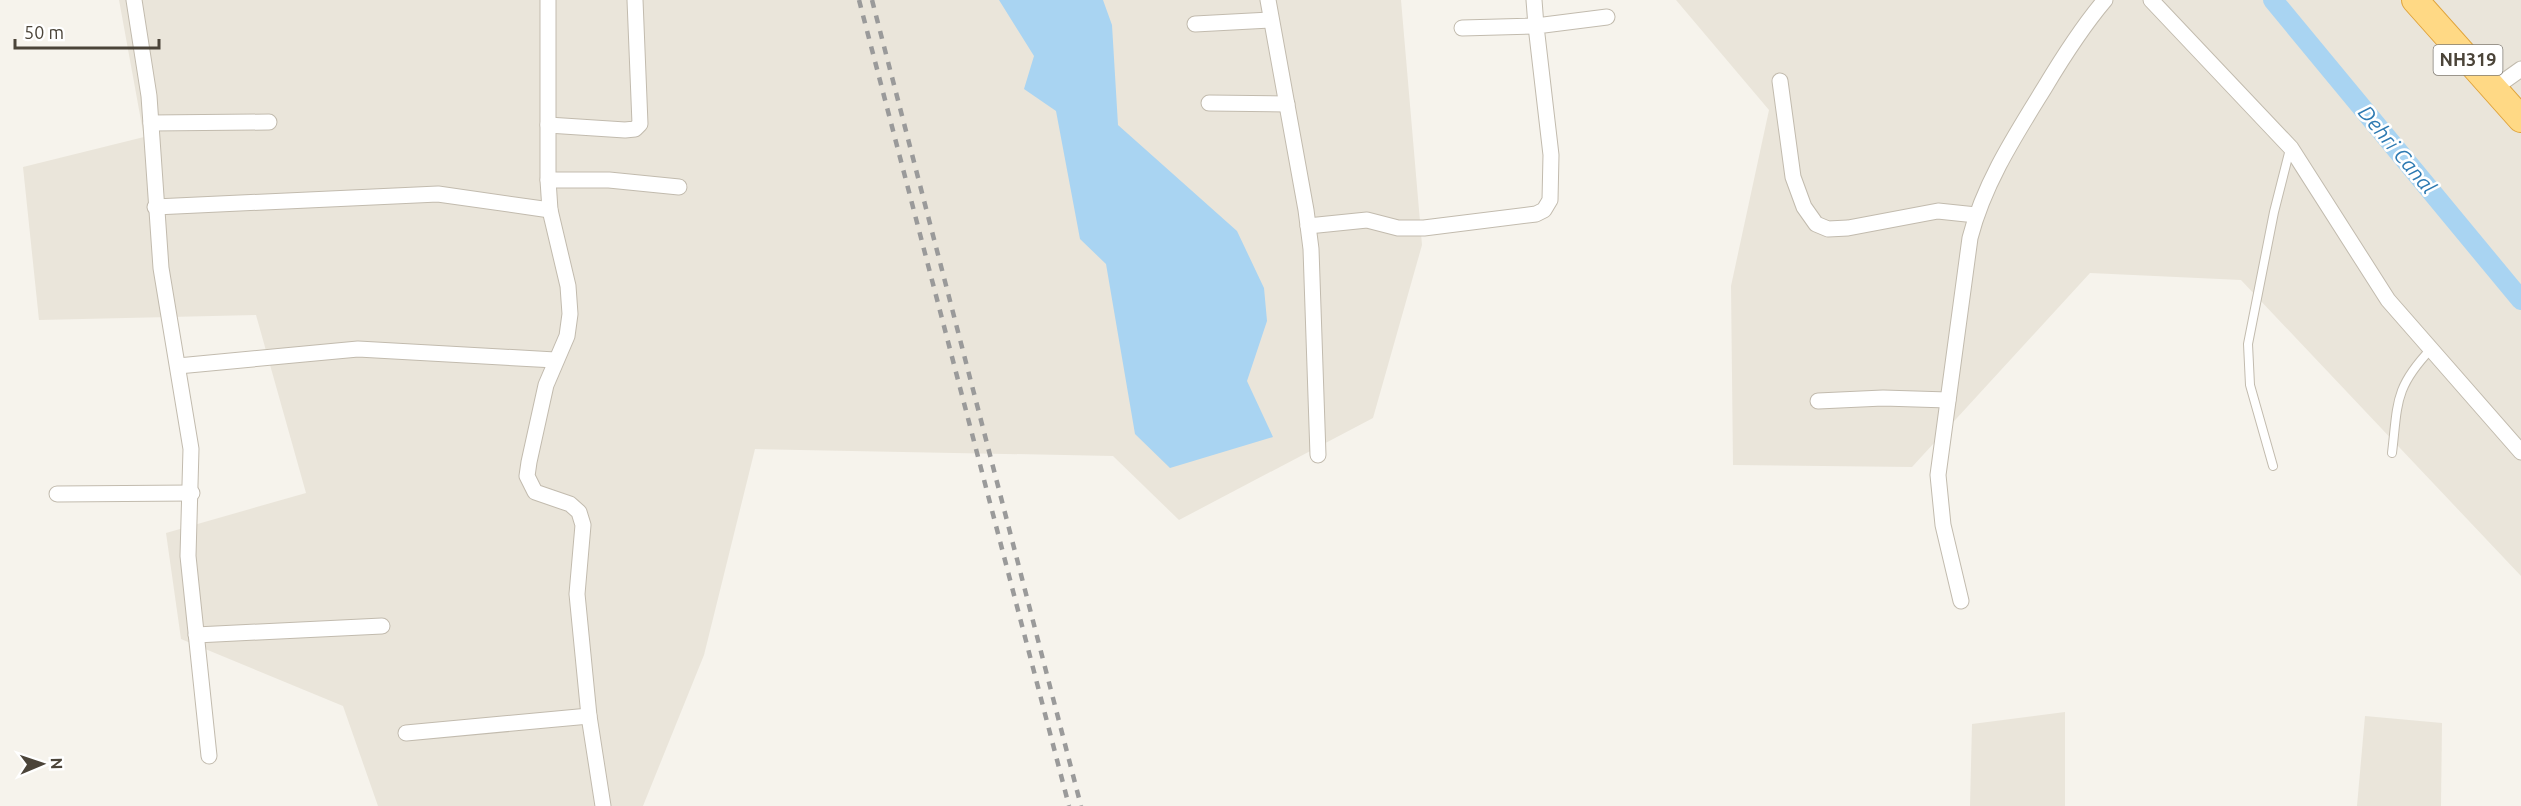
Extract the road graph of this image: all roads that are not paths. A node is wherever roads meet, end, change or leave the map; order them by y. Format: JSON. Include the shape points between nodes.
{"nodes":[{"id":1,"x":134,"y":0,"type":"edge"},
{"id":2,"x":548,"y":0,"type":"edge"},
{"id":3,"x":635,"y":0,"type":"edge"},
{"id":4,"x":1268,"y":0,"type":"edge"},
{"id":5,"x":1534,"y":0,"type":"edge"},
{"id":6,"x":2105,"y":0,"type":"edge"},
{"id":7,"x":2151,"y":0,"type":"edge"},
{"id":8,"x":2415,"y":0,"type":"edge"},
{"id":9,"x":1607,"y":17,"type":"dead end"},
{"id":10,"x":1270,"y":20,"type":"junction"},
{"id":11,"x":1195,"y":24,"type":"dead end"},
{"id":12,"x":1536,"y":26,"type":"junction"},
{"id":13,"x":1462,"y":28,"type":"dead end"},
{"id":14,"x":2521,"y":69,"type":"edge"},
{"id":15,"x":1780,"y":81,"type":"dead end"},
{"id":16,"x":2493,"y":89,"type":"junction"},
{"id":17,"x":1209,"y":102,"type":"dead end"},
{"id":18,"x":1287,"y":104,"type":"junction"},
{"id":19,"x":2521,"y":119,"type":"edge"},
{"id":20,"x":269,"y":122,"type":"dead end"},
{"id":21,"x":151,"y":123,"type":"junction"},
{"id":22,"x":548,"y":125,"type":"junction"},
{"id":23,"x":2291,"y":148,"type":"junction"},
{"id":24,"x":548,"y":180,"type":"junction"},
{"id":25,"x":679,"y":187,"type":"dead end"},
{"id":26,"x":156,"y":207,"type":"junction"},
{"id":27,"x":550,"y":210,"type":"junction"},
{"id":28,"x":1976,"y":215,"type":"junction"},
{"id":29,"x":1308,"y":226,"type":"junction"},
{"id":30,"x":2431,"y":349,"type":"junction"},
{"id":31,"x":555,"y":360,"type":"junction"},
{"id":32,"x":178,"y":366,"type":"junction"},
{"id":33,"x":1948,"y":400,"type":"junction"},
{"id":34,"x":1818,"y":401,"type":"dead end"},
{"id":35,"x":2521,"y":452,"type":"edge"},
{"id":36,"x":2392,"y":453,"type":"dead end"},
{"id":37,"x":1318,"y":455,"type":"dead end"},
{"id":38,"x":2273,"y":466,"type":"dead end"},
{"id":39,"x":192,"y":493,"type":"junction"},
{"id":40,"x":57,"y":494,"type":"dead end"},
{"id":41,"x":1960,"y":601,"type":"dead end"},
{"id":42,"x":382,"y":626,"type":"dead end"},
{"id":43,"x":196,"y":635,"type":"junction"},
{"id":44,"x":589,"y":716,"type":"junction"},
{"id":45,"x":406,"y":733,"type":"dead end"},
{"id":46,"x":209,"y":756,"type":"dead end"},
{"id":47,"x":603,"y":806,"type":"edge"}],
"edges":[{"from":1,"to":21,"type":"street"},
{"from":2,"to":22,"type":"street"},
{"from":3,"to":22,"type":"street","via":[[640,124],[625,130]]},
{"from":4,"to":10,"type":"street"},
{"from":5,"to":12,"type":"street"},
{"from":6,"to":28,"type":"street","via":[[2020,127]]},
{"from":7,"to":23,"type":"street"},
{"from":8,"to":16,"type":"highway","number":"NH319"},
{"from":9,"to":12,"type":"street"},
{"from":10,"to":11,"type":"street"},
{"from":10,"to":18,"type":"street"},
{"from":12,"to":13,"type":"street"},
{"from":12,"to":29,"type":"street","via":[[1551,155],[1550,200],[1544,210],[1424,228],[1398,228],[1367,220]]},
{"from":14,"to":16,"type":"street"},
{"from":15,"to":28,"type":"street","via":[[1793,177],[1804,207],[1816,224],[1828,229],[1848,228],[1938,211]]},
{"from":16,"to":19,"type":"highway","number":"NH319"},
{"from":17,"to":18,"type":"street"},
{"from":18,"to":29,"type":"street"},
{"from":20,"to":21,"type":"street"},
{"from":21,"to":26,"type":"street"},
{"from":22,"to":24,"type":"street"},
{"from":23,"to":30,"type":"street","via":[[2371,277]]},
{"from":23,"to":38,"type":"lane","via":[[2248,345],[2250,385]]},
{"from":24,"to":25,"type":"street","via":[[609,180]]},
{"from":24,"to":27,"type":"street"},
{"from":26,"to":27,"type":"street","via":[[438,194]]},
{"from":26,"to":32,"type":"street","via":[[161,268]]},
{"from":27,"to":31,"type":"street","via":[[568,286],[570,314],[567,336]]},
{"from":28,"to":33,"type":"street","via":[[1965,265]]},
{"from":29,"to":37,"type":"street"},
{"from":30,"to":35,"type":"street"},
{"from":30,"to":36,"type":"lane","via":[[2411,370],[2401,390]]},
{"from":31,"to":32,"type":"street","via":[[358,349]]},
{"from":31,"to":44,"type":"street","via":[[527,476],[535,492],[570,504],[579,512],[583,525],[577,594]]},
{"from":32,"to":39,"type":"street","via":[[191,449]]},
{"from":33,"to":34,"type":"street"},
{"from":33,"to":41,"type":"street","via":[[1938,497]]},
{"from":39,"to":40,"type":"street"},
{"from":39,"to":43,"type":"street","via":[[188,556]]},
{"from":42,"to":43,"type":"street"},
{"from":43,"to":46,"type":"street"},
{"from":44,"to":45,"type":"street"},
{"from":44,"to":47,"type":"street"}]}
